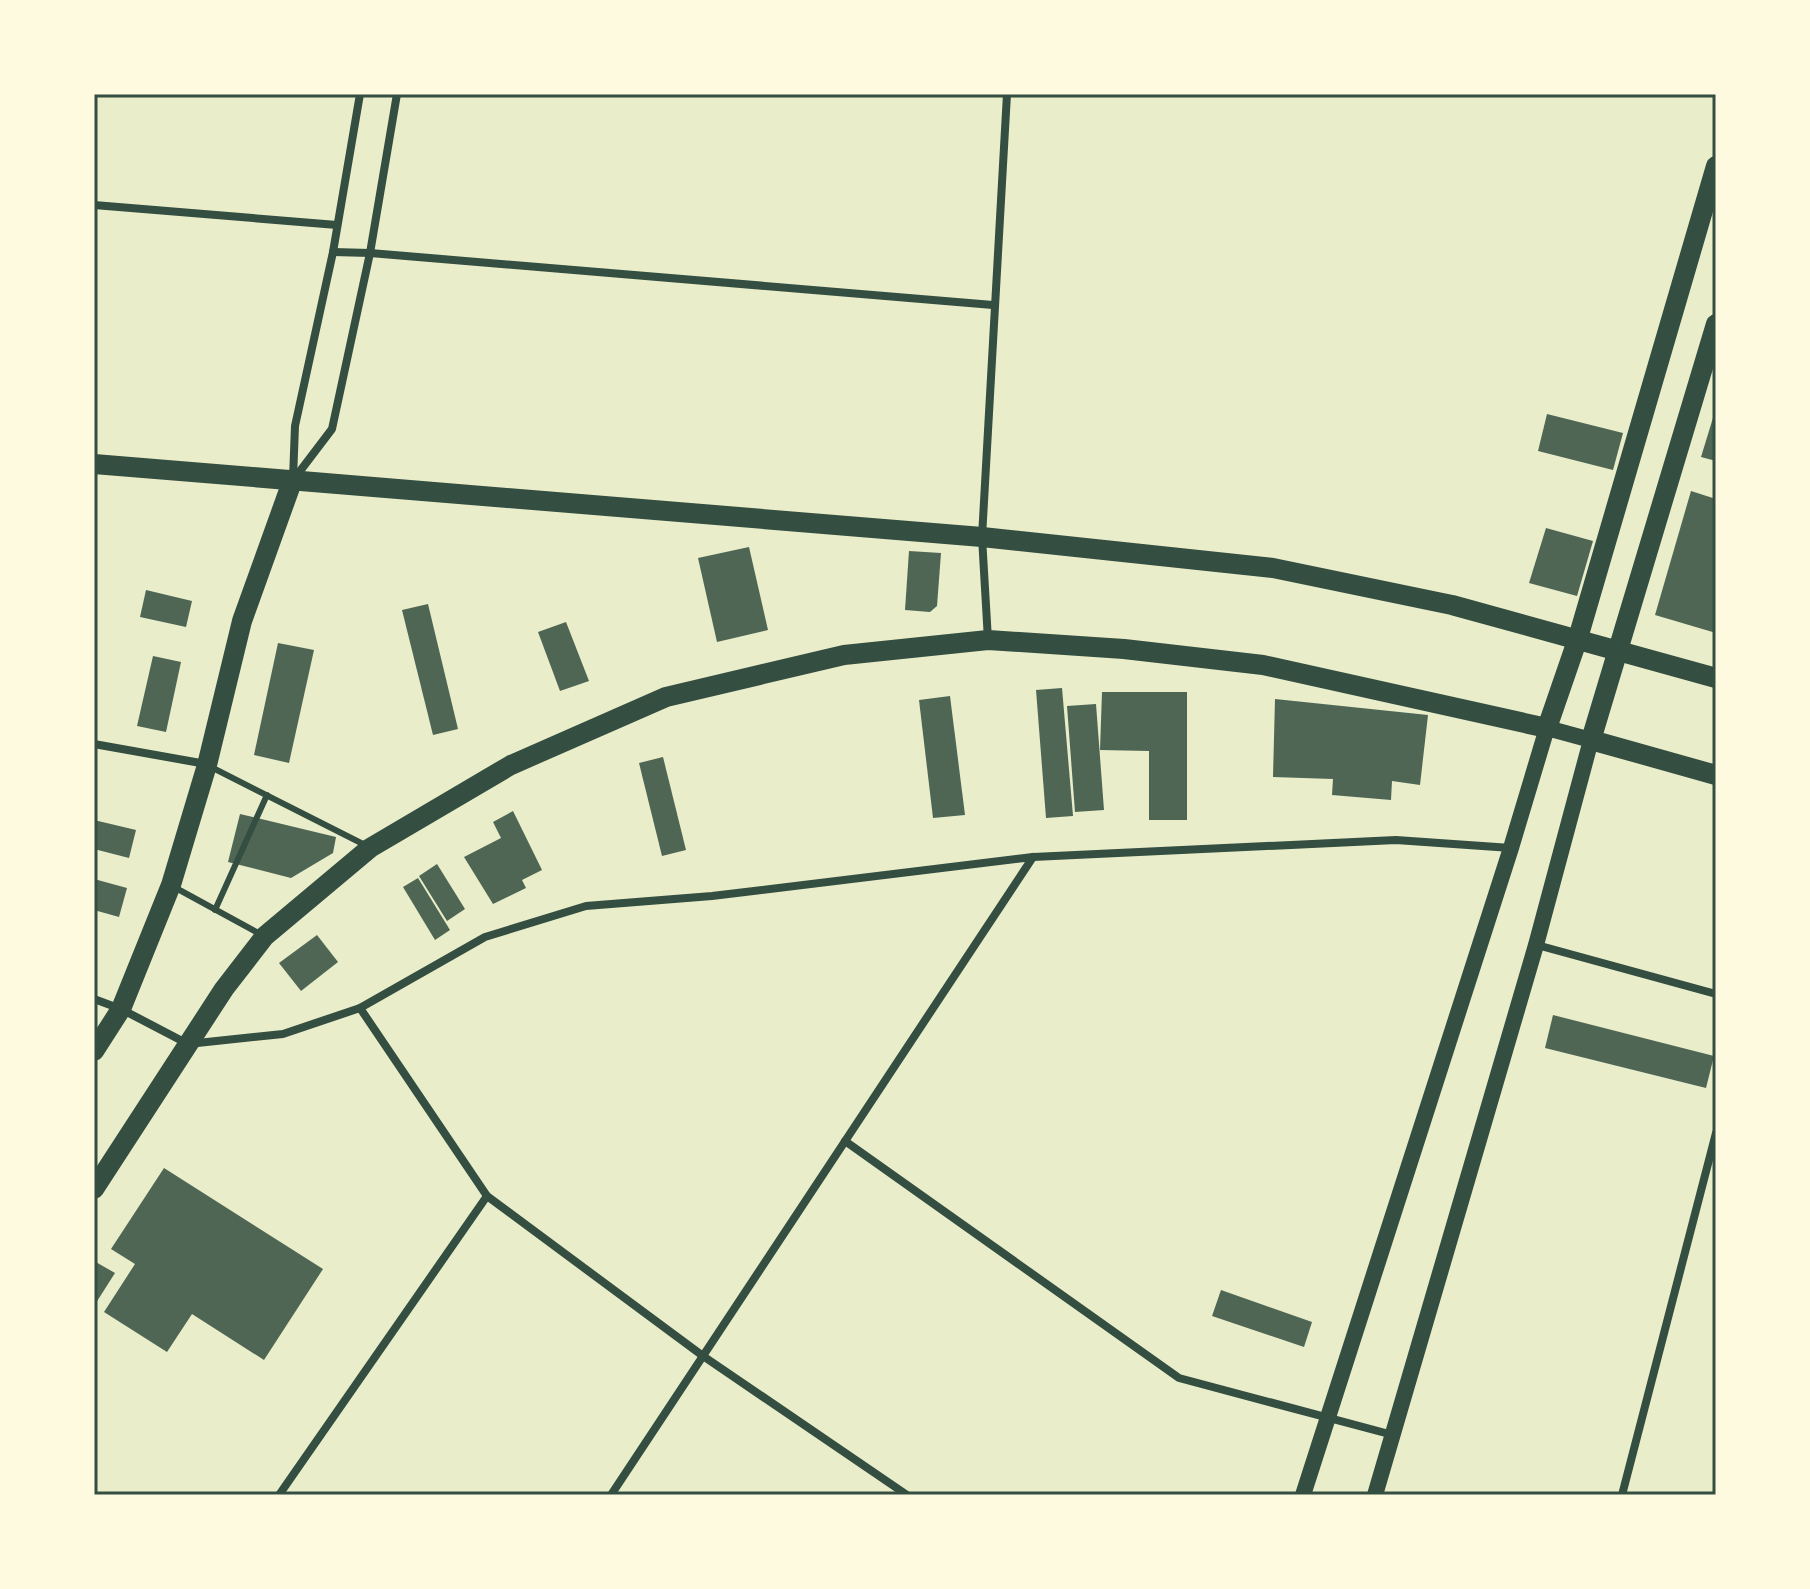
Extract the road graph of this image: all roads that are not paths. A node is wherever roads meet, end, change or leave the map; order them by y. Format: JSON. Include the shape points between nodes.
{"nodes":[{"id":1,"x":360,"y":94,"type":"edge"},
{"id":2,"x":397,"y":94,"type":"edge"},
{"id":3,"x":1007,"y":94,"type":"edge"},
{"id":4,"x":1716,"y":166,"type":"edge"},
{"id":5,"x":94,"y":205,"type":"edge"},
{"id":6,"x":337,"y":225,"type":"junction"},
{"id":7,"x":333,"y":252,"type":"junction"},
{"id":8,"x":370,"y":253,"type":"junction"},
{"id":9,"x":993,"y":305,"type":"junction"},
{"id":10,"x":1716,"y":324,"type":"edge"},
{"id":11,"x":94,"y":464,"type":"edge"},
{"id":12,"x":293,"y":479,"type":"junction"},
{"id":13,"x":982,"y":537,"type":"junction"},
{"id":14,"x":1578,"y":638,"type":"junction"},
{"id":15,"x":988,"y":640,"type":"junction"},
{"id":16,"x":1620,"y":651,"type":"junction"},
{"id":17,"x":1716,"y":678,"type":"edge"},
{"id":18,"x":1547,"y":728,"type":"junction"},
{"id":19,"x":1591,"y":740,"type":"junction"},
{"id":20,"x":94,"y":744,"type":"edge"},
{"id":21,"x":207,"y":765,"type":"junction"},
{"id":22,"x":1716,"y":775,"type":"edge"},
{"id":23,"x":267,"y":795,"type":"junction"},
{"id":24,"x":370,"y":848,"type":"junction"},
{"id":25,"x":1511,"y":848,"type":"junction"},
{"id":26,"x":1033,"y":857,"type":"junction"},
{"id":27,"x":171,"y":885,"type":"junction"},
{"id":28,"x":215,"y":910,"type":"junction"},
{"id":29,"x":265,"y":936,"type":"junction"},
{"id":30,"x":1536,"y":945,"type":"junction"},
{"id":31,"x":1716,"y":994,"type":"edge"},
{"id":32,"x":94,"y":999,"type":"edge"},
{"id":33,"x":360,"y":1008,"type":"junction"},
{"id":34,"x":121,"y":1009,"type":"junction"},
{"id":35,"x":188,"y":1044,"type":"junction"},
{"id":36,"x":94,"y":1051,"type":"edge"},
{"id":37,"x":1716,"y":1133,"type":"edge"},
{"id":38,"x":845,"y":1141,"type":"junction"},
{"id":39,"x":94,"y":1189,"type":"edge"},
{"id":40,"x":487,"y":1196,"type":"junction"},
{"id":41,"x":703,"y":1356,"type":"junction"},
{"id":42,"x":1327,"y":1419,"type":"junction"},
{"id":43,"x":1393,"y":1435,"type":"junction"},
{"id":44,"x":279,"y":1495,"type":"edge"},
{"id":45,"x":611,"y":1495,"type":"edge"},
{"id":46,"x":907,"y":1495,"type":"edge"},
{"id":47,"x":1303,"y":1495,"type":"edge"},
{"id":48,"x":1375,"y":1495,"type":"edge"},
{"id":49,"x":1622,"y":1495,"type":"edge"}],
"edges":[{"from":1,"to":6,"type":"street"},
{"from":2,"to":8,"type":"street"},
{"from":3,"to":9,"type":"street"},
{"from":4,"to":14,"type":"main road"},
{"from":5,"to":6,"type":"street"},
{"from":6,"to":7,"type":"street"},
{"from":7,"to":8,"type":"street"},
{"from":7,"to":12,"type":"street","via":[[295,426]]},
{"from":8,"to":9,"type":"street"},
{"from":8,"to":12,"type":"street","via":[[332,429]]},
{"from":9,"to":13,"type":"street"},
{"from":10,"to":16,"type":"main road"},
{"from":11,"to":12,"type":"main road"},
{"from":12,"to":13,"type":"main road"},
{"from":12,"to":21,"type":"main road","via":[[242,621]]},
{"from":13,"to":14,"type":"main road","via":[[1273,568]]},
{"from":13,"to":15,"type":"street"},
{"from":14,"to":16,"type":"main road"},
{"from":14,"to":18,"type":"main road"},
{"from":15,"to":18,"type":"main road","via":[[1263,665]]},
{"from":15,"to":24,"type":"main road","via":[[844,655],[666,697],[511,765]]},
{"from":16,"to":17,"type":"main road"},
{"from":16,"to":19,"type":"main road"},
{"from":18,"to":19,"type":"main road"},
{"from":18,"to":25,"type":"main road"},
{"from":19,"to":22,"type":"main road"},
{"from":19,"to":30,"type":"main road"},
{"from":20,"to":21,"type":"street"},
{"from":21,"to":23,"type":"lane"},
{"from":21,"to":27,"type":"main road"},
{"from":23,"to":24,"type":"lane"},
{"from":23,"to":28,"type":"lane"},
{"from":24,"to":29,"type":"main road"},
{"from":25,"to":26,"type":"street","via":[[1396,840]]},
{"from":25,"to":42,"type":"main road"},
{"from":26,"to":33,"type":"street","via":[[586,906],[485,937]]},
{"from":26,"to":38,"type":"street"},
{"from":27,"to":28,"type":"lane"},
{"from":27,"to":34,"type":"main road"},
{"from":28,"to":29,"type":"lane"},
{"from":29,"to":35,"type":"main road"},
{"from":30,"to":31,"type":"street"},
{"from":30,"to":43,"type":"main road"},
{"from":32,"to":34,"type":"street"},
{"from":33,"to":35,"type":"street","via":[[283,1034]]},
{"from":33,"to":40,"type":"street"},
{"from":34,"to":35,"type":"street"},
{"from":34,"to":36,"type":"main road"},
{"from":35,"to":39,"type":"main road"},
{"from":37,"to":49,"type":"street"},
{"from":38,"to":41,"type":"street"},
{"from":38,"to":42,"type":"street","via":[[1179,1378]]},
{"from":40,"to":41,"type":"street"},
{"from":40,"to":44,"type":"street"},
{"from":41,"to":45,"type":"street"},
{"from":41,"to":46,"type":"street"},
{"from":42,"to":43,"type":"street"},
{"from":42,"to":47,"type":"main road"},
{"from":43,"to":48,"type":"main road"}]}
